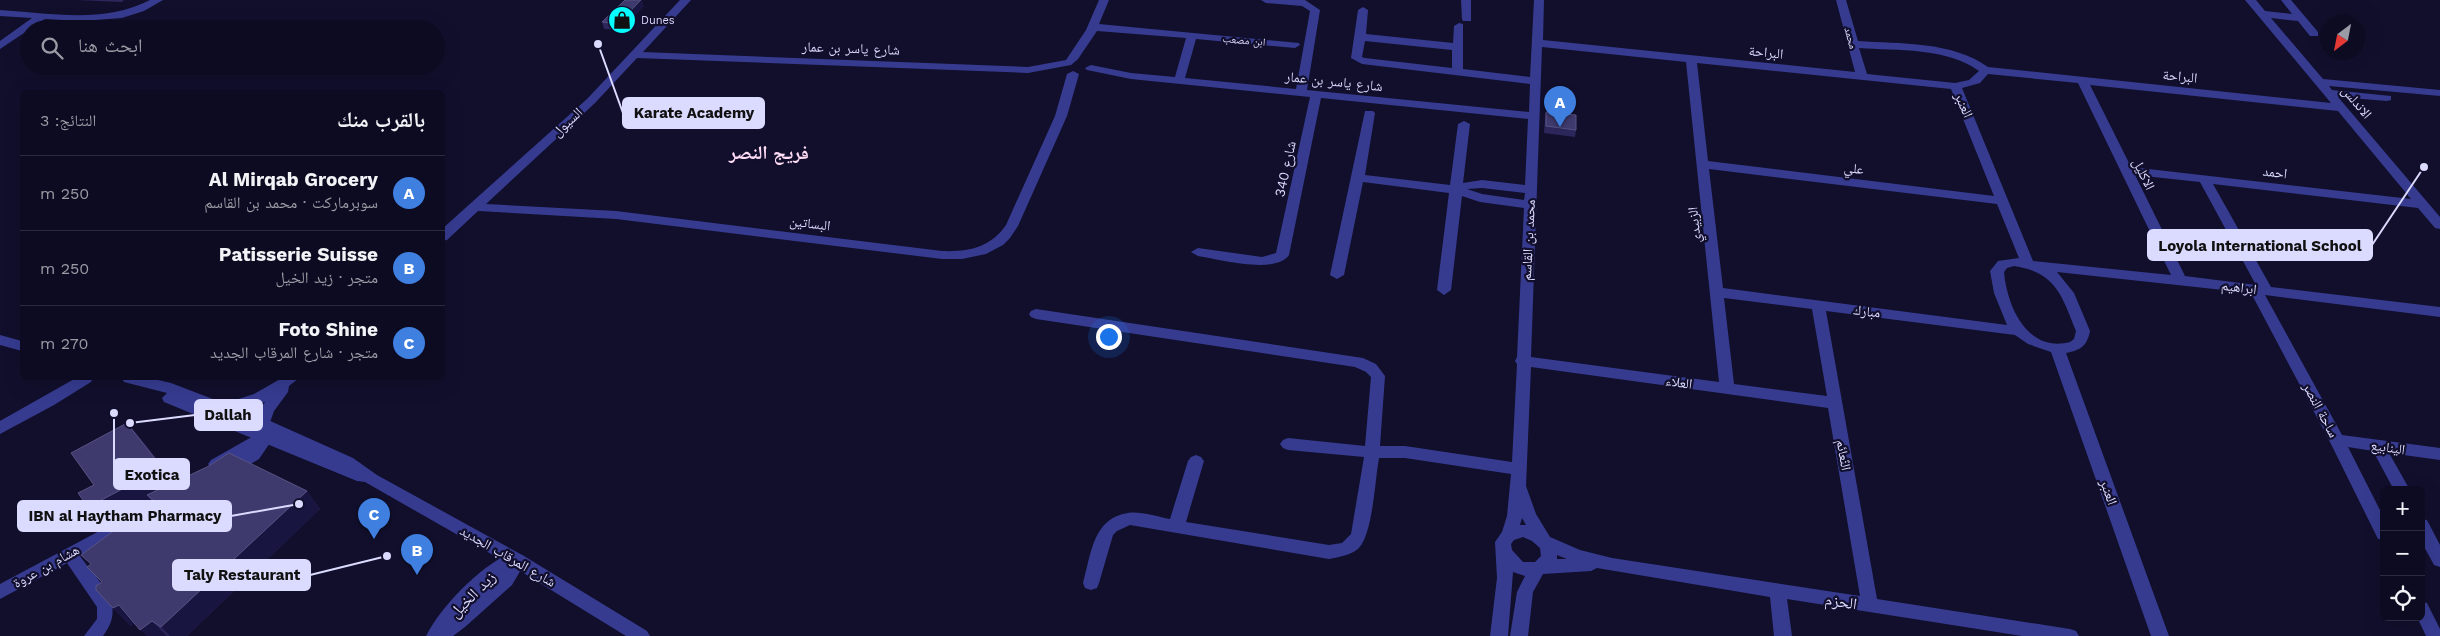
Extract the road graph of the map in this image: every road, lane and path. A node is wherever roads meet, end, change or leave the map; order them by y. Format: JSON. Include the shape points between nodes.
{"nodes":[{"id":1,"x":158,"y":0,"type":"edge"},
{"id":2,"x":686,"y":0,"type":"edge"},
{"id":3,"x":1104,"y":0,"type":"edge"},
{"id":4,"x":1266,"y":0,"type":"edge"},
{"id":5,"x":1466,"y":0,"type":"edge"},
{"id":6,"x":1539,"y":0,"type":"edge"},
{"id":7,"x":1841,"y":0,"type":"edge"},
{"id":8,"x":2250,"y":0,"type":"edge"},
{"id":9,"x":2286,"y":0,"type":"edge"},
{"id":10,"x":1363,"y":10,"type":"dead end"},
{"id":11,"x":0,"y":13,"type":"edge"},
{"id":12,"x":2261,"y":14,"type":"junction"},
{"id":13,"x":44,"y":15,"type":"junction"},
{"id":14,"x":2301,"y":18,"type":"junction"},
{"id":15,"x":37,"y":20,"type":"edge"},
{"id":16,"x":1092,"y":29,"type":"junction"},
{"id":17,"x":20,"y":32,"type":"edge"},
{"id":18,"x":2314,"y":34,"type":"dead end"},
{"id":19,"x":1192,"y":36,"type":"junction"},
{"id":20,"x":1360,"y":38,"type":"junction"},
{"id":21,"x":1537,"y":43,"type":"junction"},
{"id":22,"x":1295,"y":44,"type":"dead end"},
{"id":23,"x":1853,"y":44,"type":"junction"},
{"id":24,"x":0,"y":46,"type":"edge"},
{"id":25,"x":1458,"y":47,"type":"junction"},
{"id":26,"x":634,"y":55,"type":"junction"},
{"id":27,"x":1691,"y":59,"type":"junction"},
{"id":28,"x":1069,"y":62,"type":"junction"},
{"id":29,"x":1985,"y":70,"type":"junction"},
{"id":30,"x":1088,"y":71,"type":"junction"},
{"id":31,"x":1457,"y":71,"type":"junction"},
{"id":32,"x":1073,"y":74,"type":"junction"},
{"id":33,"x":1862,"y":77,"type":"junction"},
{"id":34,"x":1535,"y":78,"type":"junction"},
{"id":35,"x":2082,"y":80,"type":"junction"},
{"id":36,"x":1179,"y":81,"type":"junction"},
{"id":37,"x":2320,"y":82,"type":"junction"},
{"id":38,"x":1955,"y":86,"type":"junction"},
{"id":39,"x":2386,"y":88,"type":"junction"},
{"id":40,"x":1301,"y":93,"type":"junction"},
{"id":41,"x":2329,"y":93,"type":"junction"},
{"id":42,"x":2440,"y":93,"type":"edge"},
{"id":43,"x":1316,"y":94,"type":"junction"},
{"id":44,"x":2394,"y":98,"type":"junction"},
{"id":45,"x":2440,"y":102,"type":"edge"},
{"id":46,"x":2342,"y":108,"type":"junction"},
{"id":47,"x":1369,"y":113,"type":"dead end"},
{"id":48,"x":1061,"y":116,"type":"junction"},
{"id":49,"x":1534,"y":116,"type":"junction"},
{"id":50,"x":1464,"y":124,"type":"dead end"},
{"id":51,"x":1702,"y":164,"type":"junction"},
{"id":52,"x":2125,"y":170,"type":"junction"},
{"id":53,"x":1358,"y":178,"type":"junction"},
{"id":54,"x":2204,"y":179,"type":"junction"},
{"id":55,"x":1456,"y":190,"type":"junction"},
{"id":56,"x":1530,"y":190,"type":"junction"},
{"id":57,"x":2001,"y":201,"type":"junction"},
{"id":58,"x":2422,"y":204,"type":"junction"},
{"id":59,"x":1529,"y":205,"type":"junction"},
{"id":60,"x":475,"y":207,"type":"junction"},
{"id":61,"x":2439,"y":222,"type":"edge"},
{"id":62,"x":445,"y":235,"type":"edge"},
{"id":63,"x":1198,"y":252,"type":"dead end"},
{"id":64,"x":2033,"y":264,"type":"junction"},
{"id":65,"x":1337,"y":275,"type":"dead end"},
{"id":66,"x":2180,"y":280,"type":"junction"},
{"id":67,"x":1444,"y":290,"type":"dead end"},
{"id":68,"x":2260,"y":290,"type":"junction"},
{"id":69,"x":1716,"y":292,"type":"junction"},
{"id":70,"x":1818,"y":305,"type":"junction"},
{"id":71,"x":2440,"y":312,"type":"edge"},
{"id":72,"x":1036,"y":314,"type":"dead end"},
{"id":73,"x":2018,"y":331,"type":"junction"},
{"id":74,"x":0,"y":340,"type":"edge"},
{"id":75,"x":20,"y":345,"type":"edge"},
{"id":76,"x":2057,"y":348,"type":"junction"},
{"id":77,"x":1522,"y":361,"type":"junction"},
{"id":78,"x":67,"y":380,"type":"edge"},
{"id":79,"x":83,"y":380,"type":"edge"},
{"id":80,"x":136,"y":380,"type":"edge"},
{"id":81,"x":289,"y":380,"type":"edge"},
{"id":82,"x":290,"y":380,"type":"edge"},
{"id":83,"x":1727,"y":388,"type":"junction"},
{"id":84,"x":1835,"y":403,"type":"junction"},
{"id":85,"x":225,"y":409,"type":"junction"},
{"id":86,"x":24,"y":415,"type":"junction"},
{"id":87,"x":0,"y":428,"type":"edge"},
{"id":88,"x":265,"y":432,"type":"junction"},
{"id":89,"x":2337,"y":440,"type":"junction"},
{"id":90,"x":1288,"y":444,"type":"dead end"},
{"id":91,"x":2378,"y":446,"type":"junction"},
{"id":92,"x":1372,"y":452,"type":"junction"},
{"id":93,"x":2440,"y":454,"type":"edge"},
{"id":94,"x":1196,"y":460,"type":"dead end"},
{"id":95,"x":1518,"y":475,"type":"junction"},
{"id":96,"x":209,"y":476,"type":"edge"},
{"id":97,"x":2400,"y":486,"type":"edge"},
{"id":98,"x":147,"y":512,"type":"edge"},
{"id":99,"x":1176,"y":527,"type":"junction"},
{"id":100,"x":2382,"y":531,"type":"edge"},
{"id":101,"x":2424,"y":531,"type":"edge"},
{"id":102,"x":1509,"y":535,"type":"junction"},
{"id":103,"x":1542,"y":539,"type":"junction"},
{"id":104,"x":69,"y":554,"type":"junction"},
{"id":105,"x":1504,"y":555,"type":"junction"},
{"id":106,"x":516,"y":560,"type":"junction"},
{"id":107,"x":2440,"y":560,"type":"edge"},
{"id":108,"x":1612,"y":565,"type":"junction"},
{"id":109,"x":1539,"y":568,"type":"junction"},
{"id":110,"x":1091,"y":583,"type":"dead end"},
{"id":111,"x":1778,"y":591,"type":"junction"},
{"id":112,"x":0,"y":592,"type":"edge"},
{"id":113,"x":1870,"y":605,"type":"junction"},
{"id":114,"x":2425,"y":616,"type":"edge"},
{"id":115,"x":94,"y":636,"type":"edge"},
{"id":116,"x":437,"y":636,"type":"edge"},
{"id":117,"x":641,"y":636,"type":"edge"},
{"id":118,"x":1499,"y":636,"type":"edge"},
{"id":119,"x":1519,"y":636,"type":"edge"},
{"id":120,"x":1783,"y":636,"type":"edge"},
{"id":121,"x":2070,"y":636,"type":"edge"},
{"id":122,"x":2160,"y":636,"type":"edge"},
{"id":123,"x":2435,"y":636,"type":"edge"}],
"edges":[{"from":1,"to":13,"type":"street","via":[[143,9],[113,18]]},
{"from":2,"to":26,"type":"street","name":"السيول"},
{"from":3,"to":16,"type":"street"},
{"from":4,"to":40,"type":"street","via":[[1305,3],[1315,10]]},
{"from":5,"to":25,"type":"street"},
{"from":6,"to":21,"type":"street","name":"محمد بن القاسم"},
{"from":7,"to":23,"type":"street","name":"محمد"},
{"from":8,"to":12,"type":"street","name":"الاندلس"},
{"from":9,"to":14,"type":"street"},
{"from":10,"to":20,"type":"street"},
{"from":11,"to":13,"type":"street"},
{"from":12,"to":14,"type":"street"},
{"from":12,"to":37,"type":"street","name":"الاندلس"},
{"from":13,"to":15,"type":"street"},
{"from":14,"to":18,"type":"street"},
{"from":16,"to":19,"type":"street","name":"ابن مصعب"},
{"from":16,"to":28,"type":"street","via":[[1077,55]]},
{"from":16,"to":30,"type":"street","via":[[1086,51]]},
{"from":17,"to":24,"type":"street"},
{"from":19,"to":22,"type":"street","name":"ابن مصعب"},
{"from":19,"to":36,"type":"street"},
{"from":20,"to":25,"type":"street"},
{"from":20,"to":31,"type":"street","via":[[1356,58],[1362,62]]},
{"from":21,"to":27,"type":"street","name":"البراحة"},
{"from":21,"to":34,"type":"street","name":"محمد بن القاسم"},
{"from":23,"to":29,"type":"street","name":"البراحة","via":[[1960,55],[1980,64]]},
{"from":23,"to":33,"type":"street","name":"محمد"},
{"from":25,"to":31,"type":"street"},
{"from":26,"to":28,"type":"street","name":"شارع ياسر بن عمار","via":[[1028,70]]},
{"from":26,"to":60,"type":"street","name":"السيول","via":[[577,114]]},
{"from":27,"to":33,"type":"street","name":"البراحة"},
{"from":27,"to":51,"type":"street","name":"الزبيدي"},
{"from":28,"to":30,"type":"street","via":[[1082,60]]},
{"from":28,"to":32,"type":"street","via":[[1067,68]]},
{"from":29,"to":35,"type":"street","name":"البراحة"},
{"from":29,"to":38,"type":"street","name":"البراحة","via":[[1982,77],[1973,82]]},
{"from":30,"to":32,"type":"street"},
{"from":30,"to":36,"type":"street","name":"شارع ياسر بن عمار"},
{"from":30,"to":48,"type":"street","name":"البساتين","via":[[1080,81],[1068,111]]},
{"from":31,"to":34,"type":"street"},
{"from":32,"to":48,"type":"street","name":"البساتين","via":[[1073,84],[1060,111]]},
{"from":33,"to":38,"type":"street","name":"البراحة"},
{"from":34,"to":49,"type":"street","name":"محمد بن القاسم"},
{"from":35,"to":46,"type":"street","name":"البراحة"},
{"from":35,"to":52,"type":"street","name":"الاكليل"},
{"from":36,"to":40,"type":"street","name":"شارع ياسر بن عمار"},
{"from":37,"to":39,"type":"street"},
{"from":37,"to":41,"type":"street","name":"الاندلس"},
{"from":38,"to":57,"type":"street","name":"العنبر"},
{"from":39,"to":42,"type":"street"},
{"from":39,"to":44,"type":"street"},
{"from":40,"to":43,"type":"street","name":"شارع ياسر بن عمار"},
{"from":41,"to":44,"type":"street"},
{"from":41,"to":46,"type":"street","name":"الاندلس"},
{"from":43,"to":49,"type":"street","name":"شارع ياسر بن عمار"},
{"from":43,"to":63,"type":"street","name":"شارع 340","via":[[1282,255],[1270,261]]},
{"from":44,"to":45,"type":"street"},
{"from":46,"to":58,"type":"street","name":"الاندلس"},
{"from":47,"to":53,"type":"street"},
{"from":48,"to":60,"type":"street","name":"البساتين","via":[[1007,235],[992,246],[972,254],[942,254],[589,212]]},
{"from":49,"to":56,"type":"street","name":"محمد بن القاسم"},
{"from":50,"to":55,"type":"street"},
{"from":51,"to":57,"type":"street","name":"علي"},
{"from":51,"to":69,"type":"street","name":"الزبيدي"},
{"from":52,"to":54,"type":"street","name":"احمد"},
{"from":52,"to":66,"type":"street","name":"الاكليل"},
{"from":53,"to":55,"type":"street"},
{"from":53,"to":65,"type":"street"},
{"from":54,"to":58,"type":"street","name":"احمد"},
{"from":54,"to":68,"type":"street","name":"ساحة النصر"},
{"from":55,"to":56,"type":"street","via":[[1476,184]]},
{"from":55,"to":59,"type":"street","via":[[1473,197]]},
{"from":55,"to":67,"type":"street"},
{"from":56,"to":59,"type":"street","name":"محمد بن القاسم"},
{"from":57,"to":64,"type":"street","name":"العنبر"},
{"from":58,"to":61,"type":"street","name":"الاندلس"},
{"from":59,"to":77,"type":"street","name":"محمد بن القاسم"},
{"from":60,"to":62,"type":"street","name":"السيول"},
{"from":64,"to":66,"type":"street","name":"ابراهيم"},
{"from":64,"to":73,"type":"street","name":"ابراهيم","via":[[2003,264],[1997,271],[2009,314]]},
{"from":64,"to":76,"type":"street","via":[[2055,275],[2064,284],[2083,331],[2084,339],[2078,345]]},
{"from":66,"to":68,"type":"street","name":"ابراهيم"},
{"from":68,"to":71,"type":"street","name":"ابراهيم"},
{"from":68,"to":89,"type":"street","name":"ساحة النصر"},
{"from":69,"to":70,"type":"street","name":"مبارك"},
{"from":69,"to":83,"type":"street","name":"الزبيدي"},
{"from":70,"to":73,"type":"street","name":"مبارك"},
{"from":70,"to":84,"type":"street","name":"النًعائم"},
{"from":72,"to":92,"type":"street","via":[[1358,362],[1371,368],[1378,376]]},
{"from":73,"to":76,"type":"street","via":[[2036,342]]},
{"from":74,"to":75,"type":"street"},
{"from":76,"to":122,"type":"street","name":"العنبر"},
{"from":77,"to":83,"type":"street","name":"العلاء"},
{"from":77,"to":95,"type":"street","name":"محمد بن القاسم"},
{"from":78,"to":86,"type":"street"},
{"from":79,"to":86,"type":"street"},
{"from":80,"to":85,"type":"street","name":"شارع المرقاب الجديد","via":[[166,387]]},
{"from":80,"to":88,"type":"street","name":"شارع المرقاب الجديد","via":[[152,391]]},
{"from":81,"to":85,"type":"street","via":[[259,398]]},
{"from":82,"to":88,"type":"street","via":[[272,402]]},
{"from":83,"to":84,"type":"street","name":"العلاء"},
{"from":84,"to":113,"type":"street","name":"النًعائم"},
{"from":85,"to":88,"type":"street","name":"شارع المرقاب الجديد"},
{"from":86,"to":87,"type":"street"},
{"from":88,"to":96,"type":"street","via":[[254,455]]},
{"from":88,"to":106,"type":"street","name":"شارع المرقاب الجديد","via":[[339,469],[372,479]]},
{"from":89,"to":91,"type":"street","name":"الينابيع"},
{"from":89,"to":100,"type":"street","name":"ساحة النصر"},
{"from":90,"to":92,"type":"street"},
{"from":91,"to":93,"type":"street","name":"الينابيع"},
{"from":91,"to":97,"type":"street"},
{"from":92,"to":95,"type":"street","via":[[1403,461]]},
{"from":92,"to":99,"type":"street","via":[[1359,534],[1356,543],[1343,550],[1329,552]]},
{"from":94,"to":99,"type":"street"},
{"from":95,"to":102,"type":"street","name":"محمد بن القاسم","via":[[1515,516]]},
{"from":95,"to":103,"type":"street","name":"محمد بن القاسم","via":[[1528,514]]},
{"from":98,"to":104,"type":"street","name":"هشام بن عروة"},
{"from":99,"to":110,"type":"street","via":[[1129,519],[1111,526]]},
{"from":101,"to":107,"type":"street"},
{"from":102,"to":103,"type":"street","via":[[1523,531]]},
{"from":102,"to":105,"type":"street","via":[[1502,544]]},
{"from":103,"to":108,"type":"street","name":"الحزم","via":[[1577,556]]},
{"from":103,"to":109,"type":"street","via":[[1550,553]]},
{"from":104,"to":112,"type":"street","name":"هشام بن عروة"},
{"from":104,"to":115,"type":"street","via":[[106,606],[105,621]]},
{"from":105,"to":109,"type":"street","via":[[1514,566],[1530,570]]},
{"from":105,"to":118,"type":"street","via":[[1505,584]]},
{"from":106,"to":116,"type":"street","name":"زيد الخيل","via":[[513,572],[503,583],[459,622]]},
{"from":106,"to":117,"type":"street","name":"شارع المرقاب الجديد"},
{"from":108,"to":109,"type":"street","name":"الحزم"},
{"from":108,"to":111,"type":"street","name":"الحزم"},
{"from":109,"to":119,"type":"street","via":[[1524,592]]},
{"from":111,"to":113,"type":"street","name":"الحزم"},
{"from":111,"to":120,"type":"street"},
{"from":113,"to":121,"type":"street","name":"الحزم"},
{"from":114,"to":123,"type":"street"}]}
